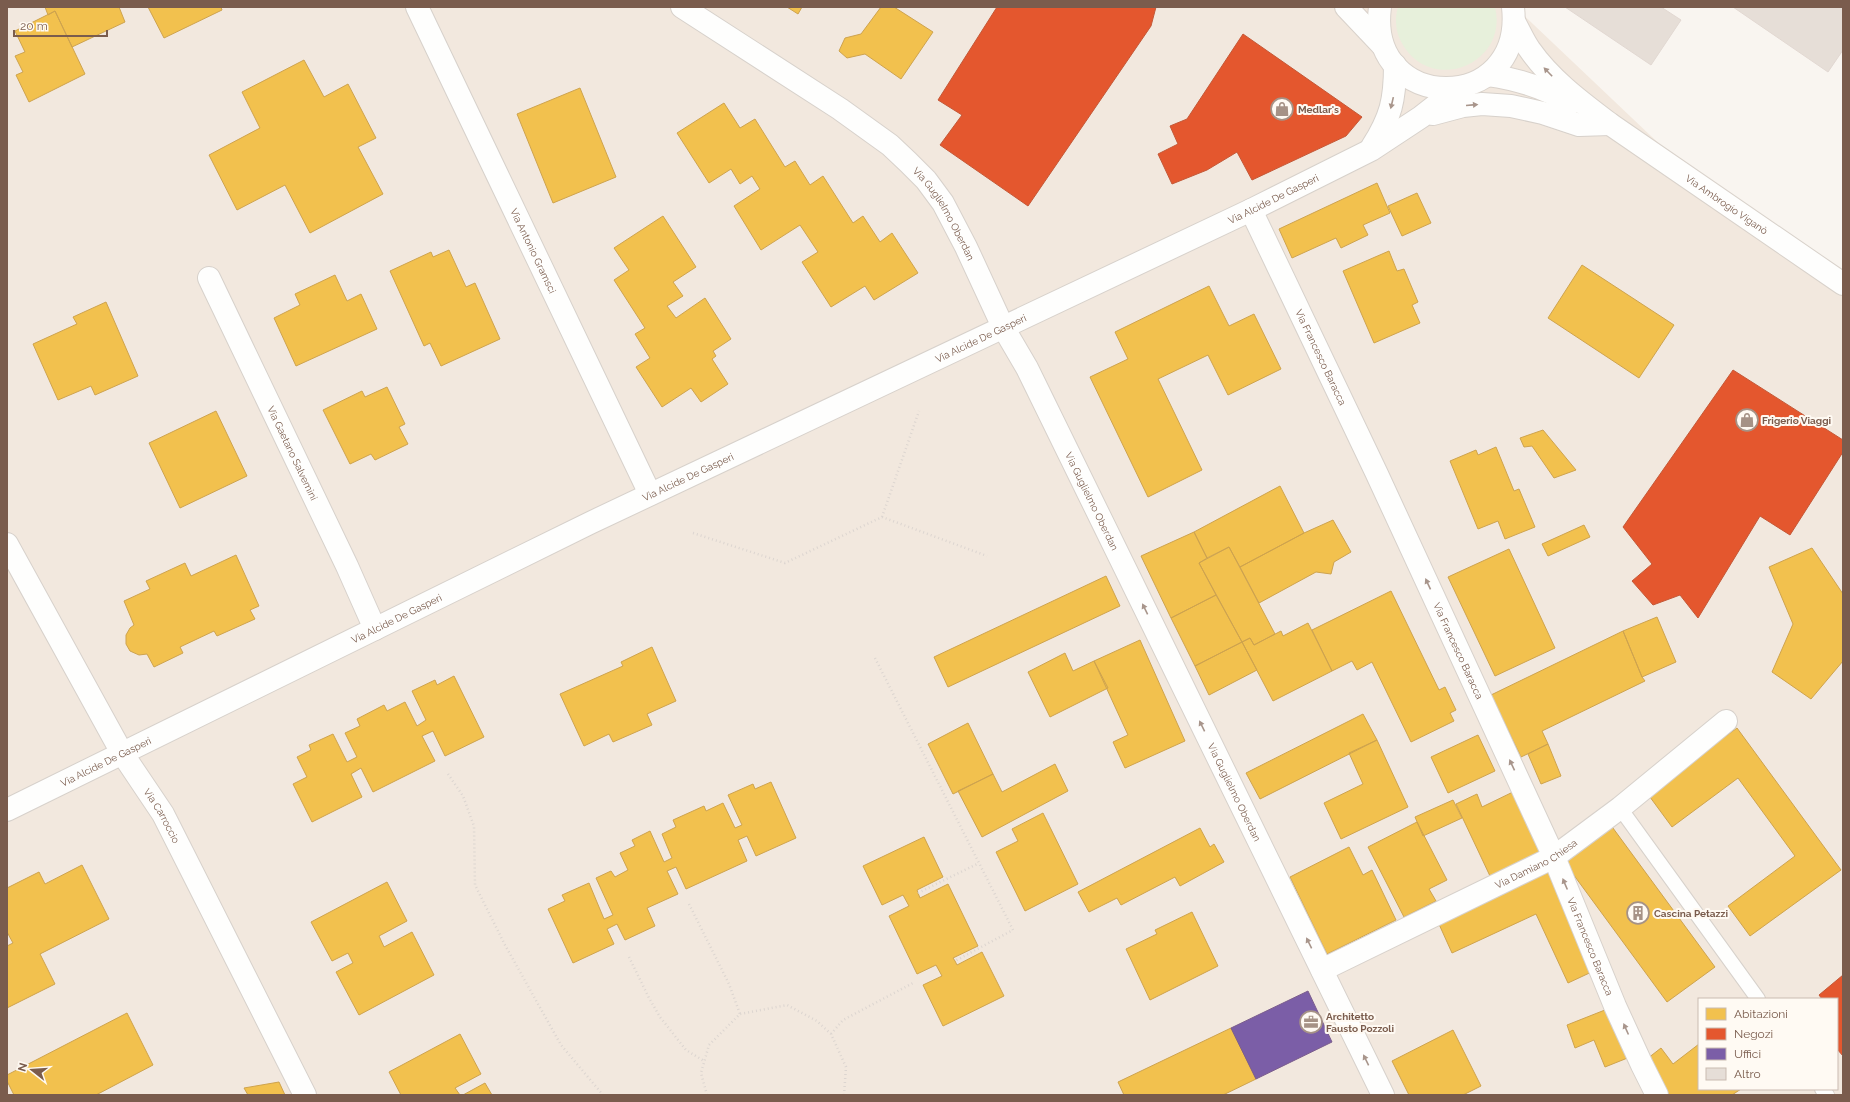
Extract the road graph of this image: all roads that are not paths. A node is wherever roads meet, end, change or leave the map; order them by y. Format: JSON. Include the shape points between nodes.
{"nodes":[{"id":1,"x":417,"y":7,"type":"edge"},
{"id":2,"x":682,"y":7,"type":"edge"},
{"id":3,"x":1346,"y":7,"type":"edge"},
{"id":4,"x":1380,"y":7,"type":"edge"},
{"id":5,"x":1514,"y":15,"type":"edge"},
{"id":6,"x":1382,"y":45,"type":"junction"},
{"id":7,"x":1394,"y":65,"type":"junction"},
{"id":8,"x":1488,"y":75,"type":"junction"},
{"id":9,"x":1466,"y":86,"type":"junction"},
{"id":10,"x":1421,"y":117,"type":"junction"},
{"id":11,"x":1610,"y":124,"type":"junction"},
{"id":12,"x":1371,"y":150,"type":"junction"},
{"id":13,"x":1250,"y":210,"type":"junction"},
{"id":14,"x":209,"y":278,"type":"dead end"},
{"id":15,"x":1843,"y":284,"type":"edge"},
{"id":16,"x":1003,"y":327,"type":"junction"},
{"id":17,"x":650,"y":494,"type":"junction"},
{"id":18,"x":7,"y":544,"type":"edge"},
{"id":19,"x":375,"y":629,"type":"junction"},
{"id":20,"x":1726,"y":721,"type":"dead end"},
{"id":21,"x":122,"y":753,"type":"junction"},
{"id":22,"x":1620,"y":808,"type":"junction"},
{"id":23,"x":7,"y":810,"type":"edge"},
{"id":24,"x":1554,"y":857,"type":"junction"},
{"id":25,"x":1322,"y":970,"type":"junction"},
{"id":26,"x":1757,"y":998,"type":"edge"},
{"id":27,"x":305,"y":1095,"type":"edge"},
{"id":28,"x":1383,"y":1095,"type":"edge"},
{"id":29,"x":1657,"y":1095,"type":"edge"}],
"edges":[{"from":1,"to":17,"type":"street","name":"Via Antonio Gramsci"},
{"from":2,"to":16,"type":"street","name":"Via Guglielmo Oberdan","via":[[840,109],[890,145],[908,162],[926,180],[943,203]]},
{"from":3,"to":6,"type":"street"},
{"from":4,"to":6,"type":"street","via":[[1378,23]]},
{"from":5,"to":8,"type":"street","via":[[1511,43],[1502,61]]},
{"from":11,"to":5,"type":"street","name":"Via Ambrogio Viganò","one_way":true,"via":[[1575,98],[1548,72],[1529,50]]},
{"from":6,"to":7,"type":"street"},
{"from":7,"to":9,"type":"street","via":[[1409,78],[1427,86],[1447,89]]},
{"from":7,"to":12,"type":"street","one_way":true,"via":[[1395,88],[1392,106],[1386,125]]},
{"from":8,"to":9,"type":"street"},
{"from":8,"to":11,"type":"street","name":"Via Ambrogio Viganò","via":[[1510,78],[1558,95]]},
{"from":9,"to":10,"type":"street","name":"Via Alcide De Gasperi"},
{"from":10,"to":11,"type":"street","one_way":true,"via":[[1462,106],[1482,104],[1511,106],[1579,125]]},
{"from":10,"to":12,"type":"street","name":"Via Alcide De Gasperi"},
{"from":11,"to":15,"type":"street","name":"Via Ambrogio Viganò"},
{"from":12,"to":13,"type":"street","name":"Via Alcide De Gasperi"},
{"from":13,"to":16,"type":"street","name":"Via Alcide De Gasperi"},
{"from":24,"to":13,"type":"street","name":"Via Francesco Baracca","one_way":true,"via":[[1376,472]]},
{"from":14,"to":19,"type":"street","name":"Via Gaetano Salvemini"},
{"from":16,"to":17,"type":"street","name":"Via Alcide De Gasperi"},
{"from":25,"to":16,"type":"street","name":"Via Guglielmo Oberdan","one_way":true,"via":[[1031,375]]},
{"from":17,"to":19,"type":"street","name":"Via Alcide De Gasperi"},
{"from":18,"to":21,"type":"street","name":"Via Carroccio"},
{"from":19,"to":21,"type":"street","name":"Via Alcide De Gasperi"},
{"from":20,"to":22,"type":"street","name":"Via Damiano Chiesa"},
{"from":21,"to":23,"type":"street","name":"Via Alcide De Gasperi"},
{"from":21,"to":27,"type":"street","name":"Via Carroccio","via":[[163,814]]},
{"from":22,"to":24,"type":"street","name":"Via Damiano Chiesa"},
{"from":22,"to":26,"type":"lane"},
{"from":24,"to":25,"type":"street","name":"Via Damiano Chiesa"},
{"from":29,"to":24,"type":"street","name":"Via Francesco Baracca","one_way":true},
{"from":28,"to":25,"type":"street","name":"Via Guglielmo Oberdan","one_way":true}]}
